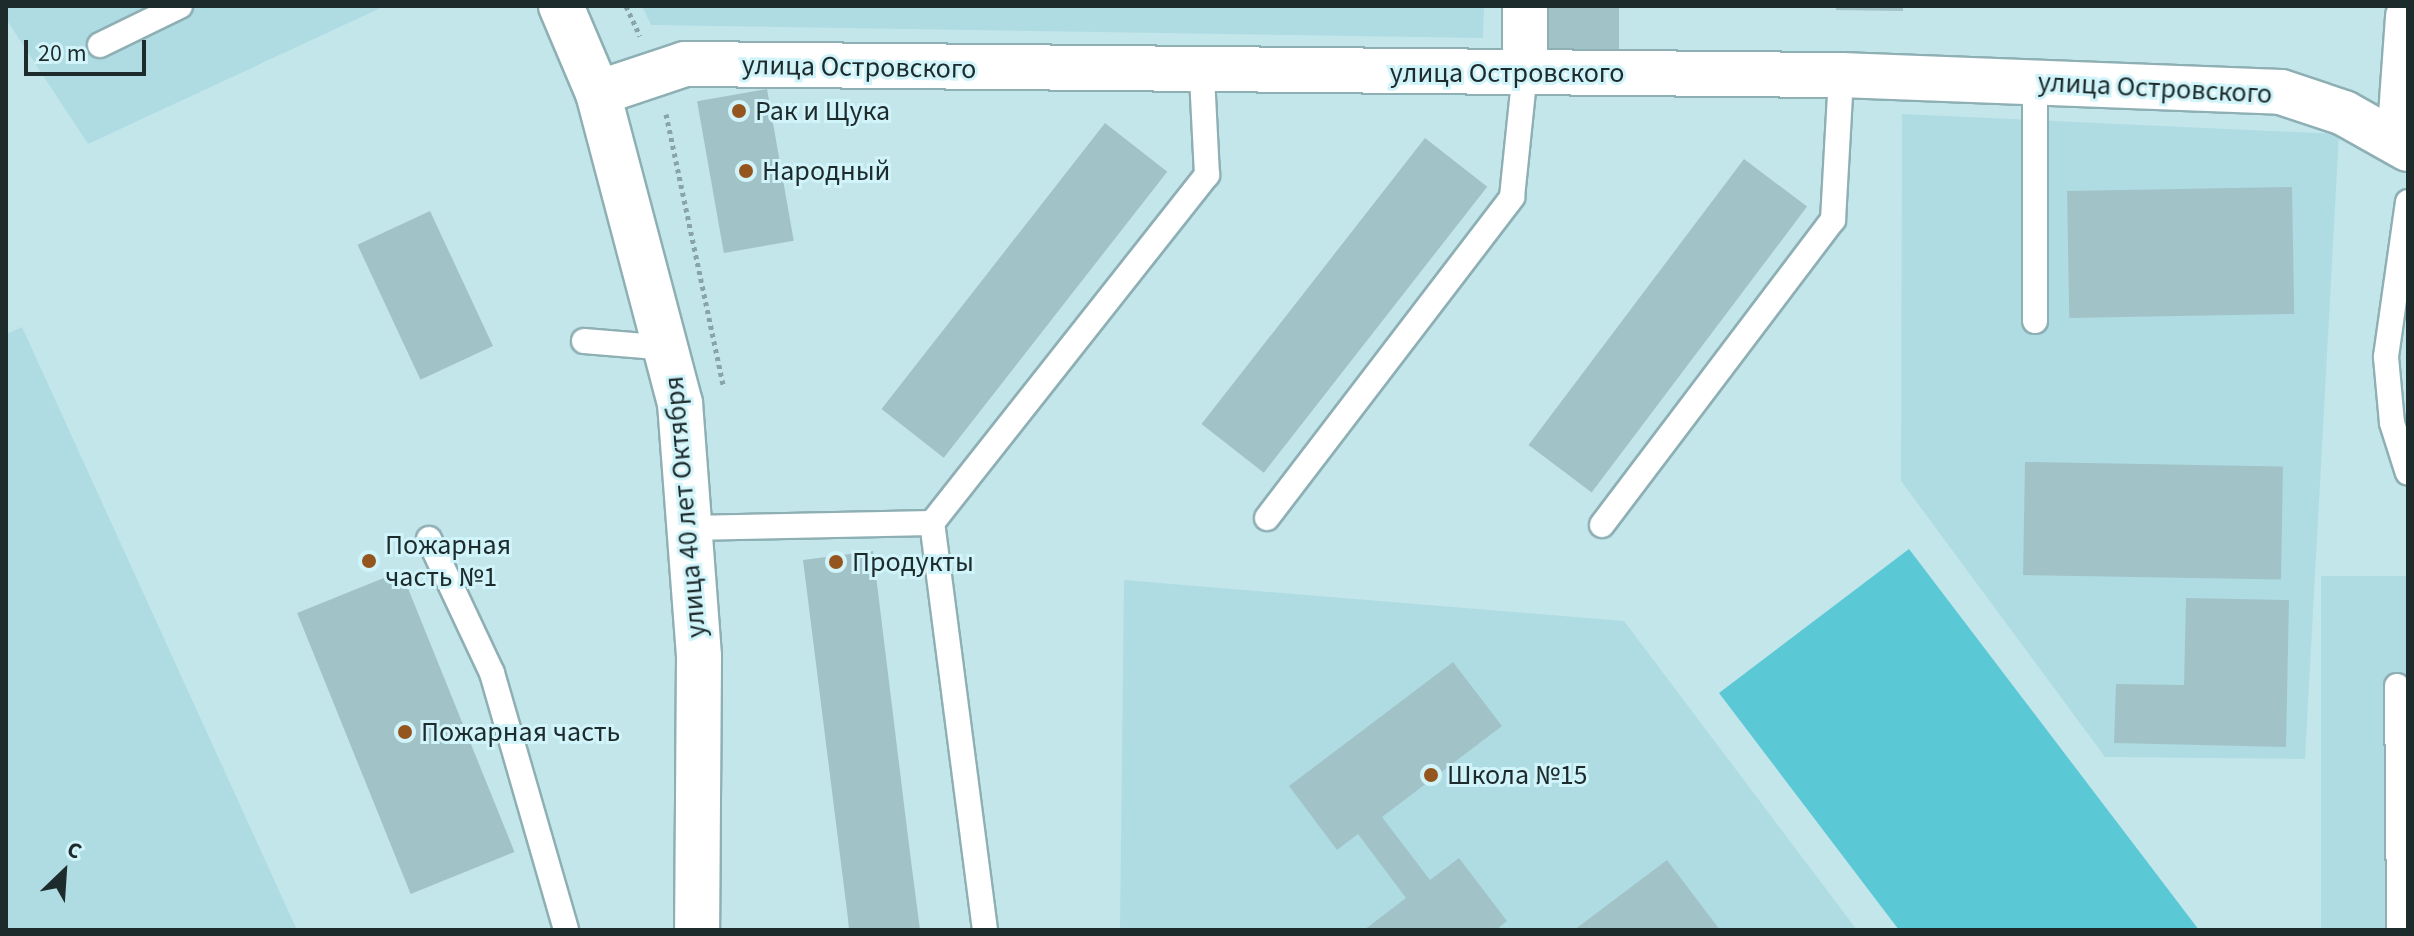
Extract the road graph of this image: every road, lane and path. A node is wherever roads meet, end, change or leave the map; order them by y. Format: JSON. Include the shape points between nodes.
{"nodes":[{"id":1,"x":180,"y":6,"type":"edge"},
{"id":2,"x":561,"y":6,"type":"edge"},
{"id":3,"x":1525,"y":6,"type":"edge"},
{"id":4,"x":2408,"y":16,"type":"edge"},
{"id":5,"x":100,"y":45,"type":"dead end"},
{"id":6,"x":1525,"y":71,"type":"junction"},
{"id":7,"x":1202,"y":75,"type":"junction"},
{"id":8,"x":1841,"y":75,"type":"junction"},
{"id":9,"x":2035,"y":83,"type":"junction"},
{"id":10,"x":598,"y":93,"type":"junction"},
{"id":11,"x":2403,"y":146,"type":"edge"},
{"id":12,"x":2408,"y":202,"type":"edge"},
{"id":13,"x":2035,"y":321,"type":"dead end"},
{"id":14,"x":584,"y":341,"type":"dead end"},
{"id":15,"x":669,"y":348,"type":"junction"},
{"id":16,"x":2408,"y":473,"type":"edge"},
{"id":17,"x":1267,"y":518,"type":"dead end"},
{"id":18,"x":932,"y":523,"type":"junction"},
{"id":19,"x":1602,"y":525,"type":"dead end"},
{"id":20,"x":690,"y":528,"type":"junction"},
{"id":21,"x":429,"y":539,"type":"dead end"},
{"id":22,"x":2397,"y":686,"type":"dead end"},
{"id":23,"x":566,"y":930,"type":"edge"},
{"id":24,"x":697,"y":930,"type":"edge"},
{"id":25,"x":985,"y":930,"type":"edge"},
{"id":26,"x":2399,"y":930,"type":"edge"}],
"edges":[{"from":1,"to":5,"type":"lane"},
{"from":2,"to":10,"type":"street","name":"улица 40 лет Октября"},
{"from":3,"to":6,"type":"street"},
{"from":4,"to":11,"type":"street"},
{"from":6,"to":7,"type":"street","name":"улица Островского"},
{"from":6,"to":8,"type":"street","name":"улица Островского"},
{"from":6,"to":17,"type":"lane","via":[[1512,197]]},
{"from":7,"to":10,"type":"street","name":"улица Островского","via":[[685,64]]},
{"from":7,"to":18,"type":"lane","via":[[1207,175]]},
{"from":8,"to":9,"type":"street","name":"улица Островского"},
{"from":8,"to":19,"type":"lane","via":[[1833,220]]},
{"from":9,"to":11,"type":"street","name":"улица Островского","via":[[2281,92],[2344,113]]},
{"from":9,"to":13,"type":"lane"},
{"from":10,"to":15,"type":"street","name":"улица 40 лет Октября"},
{"from":12,"to":16,"type":"lane","via":[[2386,357],[2392,423]]},
{"from":14,"to":15,"type":"lane"},
{"from":15,"to":20,"type":"street","name":"улица 40 лет Октября"},
{"from":18,"to":20,"type":"lane"},
{"from":18,"to":25,"type":"lane"},
{"from":20,"to":24,"type":"street","name":"улица 40 лет Октября","via":[[699,657]]},
{"from":21,"to":23,"type":"lane","via":[[492,673]]},
{"from":22,"to":26,"type":"lane"}]}
